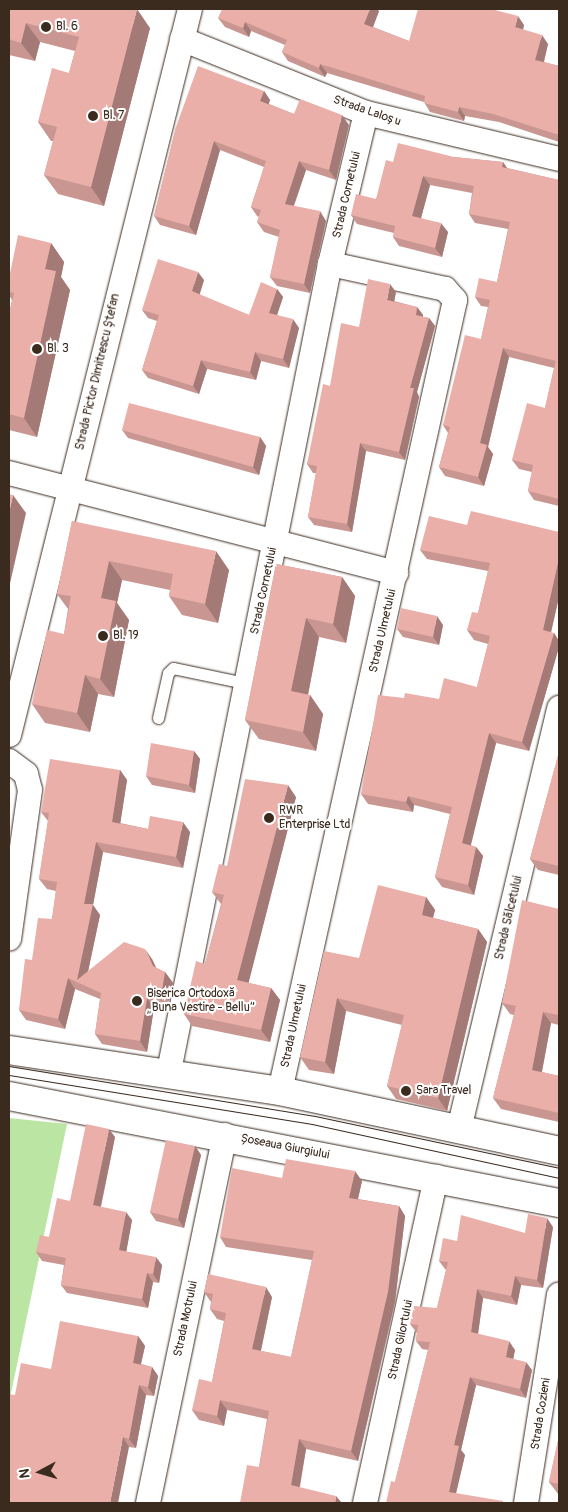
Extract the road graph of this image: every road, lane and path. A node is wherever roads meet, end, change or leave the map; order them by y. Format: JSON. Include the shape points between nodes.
{"nodes":[{"id":1,"x":190,"y":9,"type":"edge"},
{"id":2,"x":182,"y":39,"type":"junction"},
{"id":3,"x":366,"y":113,"type":"junction"},
{"id":4,"x":559,"y":159,"type":"edge"},
{"id":5,"x":330,"y":264,"type":"junction"},
{"id":6,"x":9,"y":473,"type":"edge"},
{"id":7,"x":70,"y":491,"type":"junction"},
{"id":8,"x":274,"y":544,"type":"junction"},
{"id":9,"x":396,"y":573,"type":"junction"},
{"id":10,"x":245,"y":682,"type":"junction"},
{"id":11,"x":559,"y":708,"type":"edge"},
{"id":12,"x":158,"y":718,"type":"dead end"},
{"id":13,"x":9,"y":735,"type":"edge"},
{"id":14,"x":9,"y":761,"type":"edge"},
{"id":15,"x":9,"y":939,"type":"edge"},
{"id":16,"x":9,"y":1050,"type":"edge"},
{"id":17,"x":169,"y":1071,"type":"junction"},
{"id":18,"x":280,"y":1091,"type":"junction"},
{"id":19,"x":9,"y":1096,"type":"edge"},
{"id":20,"x":459,"y":1129,"type":"junction"},
{"id":21,"x":225,"y":1135,"type":"junction"},
{"id":22,"x":559,"y":1151,"type":"edge"},
{"id":23,"x":436,"y":1177,"type":"junction"},
{"id":24,"x":559,"y":1203,"type":"edge"},
{"id":25,"x":559,"y":1295,"type":"edge"},
{"id":26,"x":148,"y":1503,"type":"edge"},
{"id":27,"x":365,"y":1503,"type":"edge"},
{"id":28,"x":526,"y":1503,"type":"edge"}],
"edges":[{"from":1,"to":2,"type":"street","name":"Strada Pictor Dimitrescu Ștefan"},
{"from":2,"to":3,"type":"street","name":"Strada Laloșu"},
{"from":2,"to":7,"type":"street","name":"Strada Pictor Dimitrescu Ștefan"},
{"from":3,"to":4,"type":"street","name":"Strada Laloșu"},
{"from":3,"to":5,"type":"street","name":"Strada Cornetului"},
{"from":5,"to":8,"type":"street","name":"Strada Cornetului"},
{"from":5,"to":9,"type":"street","name":"Strada Ulmetului","via":[[445,289],[455,300]]},
{"from":6,"to":7,"type":"street"},
{"from":7,"to":8,"type":"street"},
{"from":7,"to":13,"type":"street","name":"Strada Pictor Dimitrescu Ștefan"},
{"from":8,"to":9,"type":"street"},
{"from":8,"to":10,"type":"street","name":"Strada Cornetului"},
{"from":9,"to":18,"type":"street","name":"Strada Ulmetului"},
{"from":10,"to":12,"type":"lane","via":[[173,668],[168,673]]},
{"from":10,"to":17,"type":"street","name":"Strada Cornetului"},
{"from":11,"to":20,"type":"street","name":"Strada Sălcetului"},
{"from":14,"to":15,"type":"street","via":[[26,774],[30,790]]},
{"from":16,"to":17,"type":"main road"},
{"from":17,"to":18,"type":"main road"},
{"from":18,"to":20,"type":"main road"},
{"from":19,"to":21,"type":"main road","name":"Șoseaua Giurgiului"},
{"from":20,"to":22,"type":"main road"},
{"from":21,"to":23,"type":"main road","name":"Șoseaua Giurgiului"},
{"from":21,"to":26,"type":"street","name":"Strada Motrului"},
{"from":23,"to":24,"type":"main road","name":"Șoseaua Giurgiului"},
{"from":23,"to":27,"type":"street","name":"Strada Gilortului"},
{"from":25,"to":28,"type":"street","name":"Strada Cozieni"}]}
